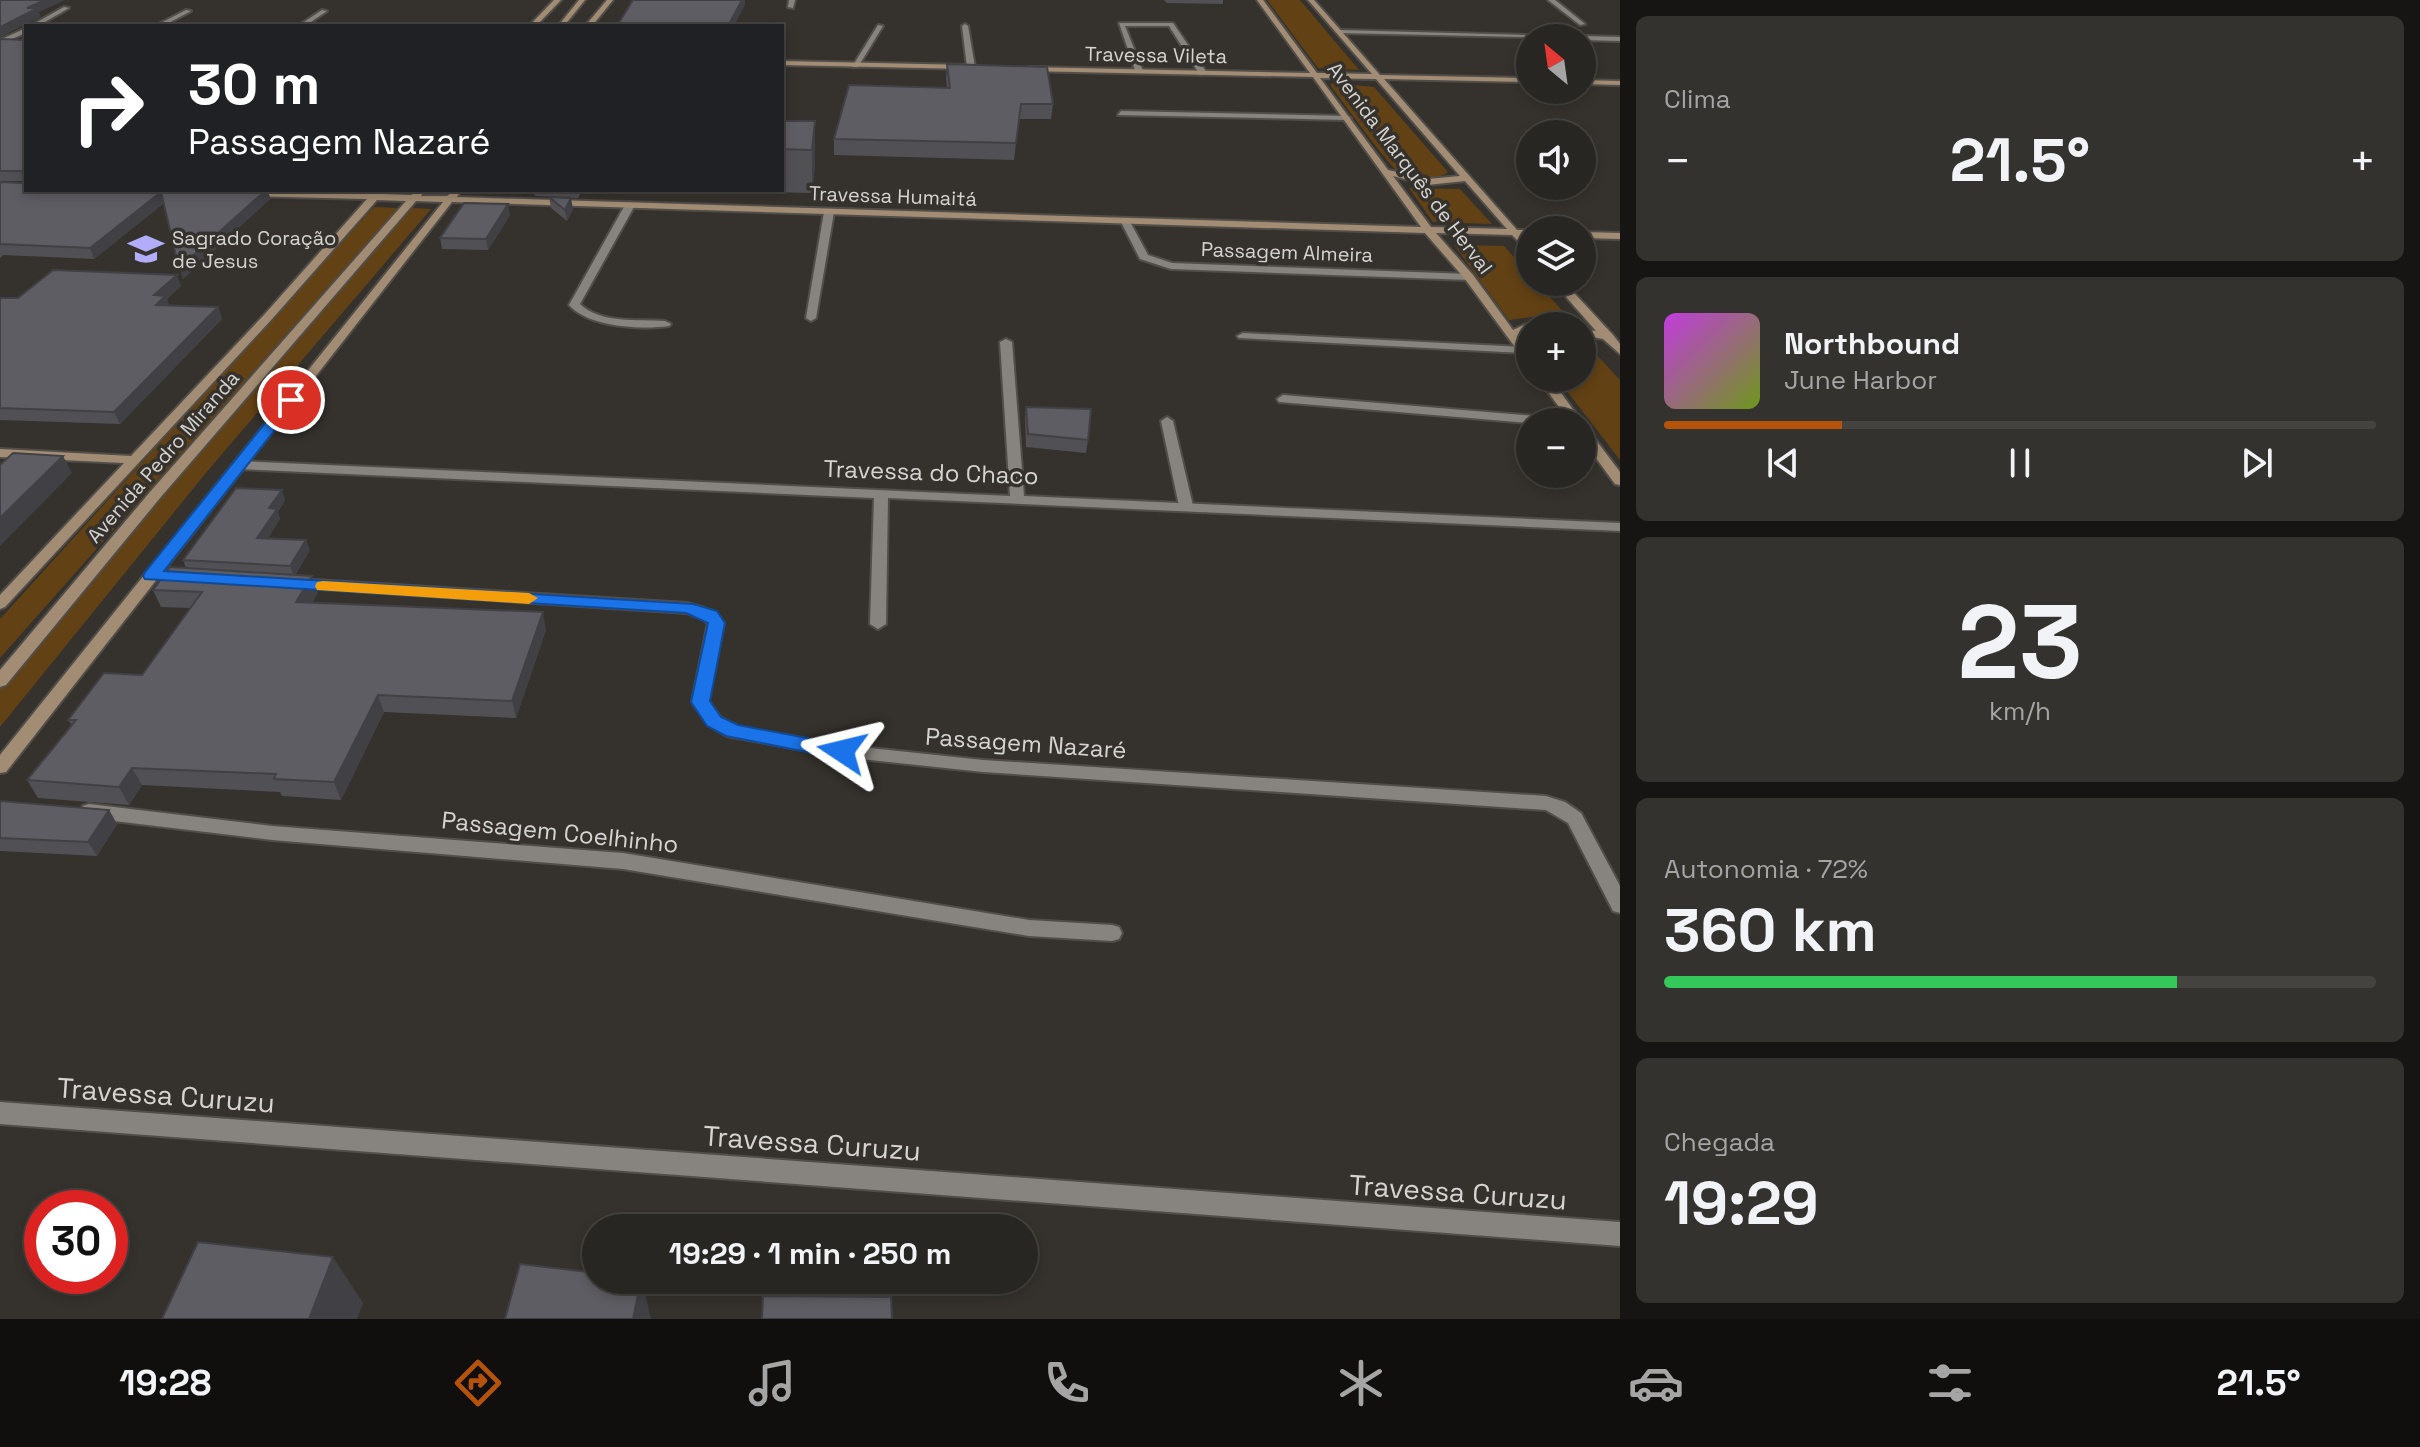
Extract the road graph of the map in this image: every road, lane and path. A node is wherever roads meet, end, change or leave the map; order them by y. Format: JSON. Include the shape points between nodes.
{"nodes":[{"id":1,"x":558,"y":0,"type":"edge"},
{"id":2,"x":582,"y":0,"type":"edge"},
{"id":3,"x":610,"y":0,"type":"edge"},
{"id":4,"x":1260,"y":0,"type":"edge"},
{"id":5,"x":1311,"y":0,"type":"edge"},
{"id":6,"x":1551,"y":0,"type":"edge"},
{"id":7,"x":66,"y":8,"type":"dead end"},
{"id":8,"x":188,"y":11,"type":"dead end"},
{"id":9,"x":324,"y":11,"type":"dead end"},
{"id":10,"x":37,"y":24,"type":"edge"},
{"id":11,"x":162,"y":24,"type":"edge"},
{"id":12,"x":304,"y":24,"type":"edge"},
{"id":13,"x":534,"y":24,"type":"edge"},
{"id":14,"x":563,"y":24,"type":"edge"},
{"id":15,"x":590,"y":24,"type":"edge"},
{"id":16,"x":1582,"y":24,"type":"dead end"},
{"id":17,"x":880,"y":26,"type":"dead end"},
{"id":18,"x":965,"y":26,"type":"dead end"},
{"id":19,"x":24,"y":31,"type":"edge"},
{"id":20,"x":1340,"y":32,"type":"junction"},
{"id":21,"x":1516,"y":37,"type":"edge"},
{"id":22,"x":1596,"y":38,"type":"edge"},
{"id":23,"x":1620,"y":39,"type":"edge"},
{"id":24,"x":1,"y":42,"type":"edge"},
{"id":25,"x":24,"y":43,"type":"edge"},
{"id":26,"x":784,"y":63,"type":"edge"},
{"id":27,"x":855,"y":65,"type":"junction"},
{"id":28,"x":971,"y":67,"type":"junction"},
{"id":29,"x":986,"y":68,"type":"edge"},
{"id":30,"x":1017,"y":68,"type":"edge"},
{"id":31,"x":1139,"y":71,"type":"junction"},
{"id":32,"x":1203,"y":73,"type":"junction"},
{"id":33,"x":1314,"y":75,"type":"junction"},
{"id":34,"x":1377,"y":77,"type":"junction"},
{"id":35,"x":1516,"y":80,"type":"edge"},
{"id":36,"x":1596,"y":82,"type":"edge"},
{"id":37,"x":1620,"y":83,"type":"edge"},
{"id":38,"x":1121,"y":113,"type":"dead end"},
{"id":39,"x":1347,"y":118,"type":"junction"},
{"id":40,"x":1389,"y":172,"type":"junction"},
{"id":41,"x":1467,"y":178,"type":"junction"},
{"id":42,"x":240,"y":192,"type":"edge"},
{"id":43,"x":377,"y":194,"type":"edge"},
{"id":44,"x":417,"y":194,"type":"edge"},
{"id":45,"x":454,"y":195,"type":"edge"},
{"id":46,"x":630,"y":205,"type":"junction"},
{"id":47,"x":829,"y":212,"type":"junction"},
{"id":48,"x":1126,"y":222,"type":"junction"},
{"id":49,"x":1428,"y":230,"type":"junction"},
{"id":50,"x":1516,"y":232,"type":"edge"},
{"id":51,"x":1516,"y":233,"type":"edge"},
{"id":52,"x":1596,"y":235,"type":"edge"},
{"id":53,"x":1620,"y":236,"type":"edge"},
{"id":54,"x":1469,"y":277,"type":"junction"},
{"id":55,"x":1571,"y":296,"type":"edge"},
{"id":56,"x":811,"y":318,"type":"dead end"},
{"id":57,"x":665,"y":324,"type":"dead end"},
{"id":58,"x":1516,"y":333,"type":"edge"},
{"id":59,"x":1511,"y":335,"type":"junction"},
{"id":60,"x":1596,"y":335,"type":"edge"},
{"id":61,"x":1243,"y":336,"type":"dead end"},
{"id":62,"x":1609,"y":337,"type":"junction"},
{"id":63,"x":1006,"y":342,"type":"dead end"},
{"id":64,"x":1516,"y":342,"type":"edge"},
{"id":65,"x":1620,"y":351,"type":"edge"},
{"id":66,"x":1516,"y":354,"type":"edge"},
{"id":67,"x":1283,"y":399,"type":"dead end"},
{"id":68,"x":1516,"y":418,"type":"edge"},
{"id":69,"x":1167,"y":421,"type":"dead end"},
{"id":70,"x":1596,"y":449,"type":"edge"},
{"id":71,"x":0,"y":453,"type":"edge"},
{"id":72,"x":133,"y":460,"type":"junction"},
{"id":73,"x":239,"y":465,"type":"junction"},
{"id":74,"x":1620,"y":481,"type":"edge"},
{"id":75,"x":881,"y":492,"type":"junction"},
{"id":76,"x":1017,"y":498,"type":"junction"},
{"id":77,"x":1186,"y":506,"type":"junction"},
{"id":78,"x":1620,"y":527,"type":"edge"},
{"id":79,"x":277,"y":583,"type":"edge"},
{"id":80,"x":0,"y":604,"type":"edge"},
{"id":81,"x":878,"y":624,"type":"dead end"},
{"id":82,"x":0,"y":681,"type":"edge"},
{"id":83,"x":0,"y":767,"type":"edge"},
{"id":84,"x":77,"y":810,"type":"edge"},
{"id":85,"x":1620,"y":905,"type":"edge"},
{"id":86,"x":1112,"y":933,"type":"dead end"},
{"id":87,"x":0,"y":1113,"type":"edge"},
{"id":88,"x":1620,"y":1234,"type":"edge"}],
"edges":[{"from":1,"to":13,"type":"main road"},
{"from":2,"to":14,"type":"main road"},
{"from":3,"to":15,"type":"main road"},
{"from":4,"to":33,"type":"main road","name":"Avenida Marquês de Herval"},
{"from":5,"to":20,"type":"main road","name":"Avenida Marquês de Herval"},
{"from":6,"to":16,"type":"street"},
{"from":7,"to":10,"type":"street"},
{"from":8,"to":11,"type":"street"},
{"from":9,"to":12,"type":"street"},
{"from":17,"to":27,"type":"street"},
{"from":18,"to":28,"type":"street"},
{"from":19,"to":24,"type":"street"},
{"from":20,"to":21,"type":"street"},
{"from":20,"to":34,"type":"main road","name":"Avenida Marquês de Herval"},
{"from":22,"to":23,"type":"street"},
{"from":24,"to":25,"type":"main road"},
{"from":26,"to":27,"type":"main road"},
{"from":27,"to":28,"type":"main road"},
{"from":28,"to":29,"type":"main road"},
{"from":30,"to":31,"type":"main road","name":"Travessa Vileta"},
{"from":31,"to":32,"type":"main road","name":"Travessa Vileta"},
{"from":31,"to":32,"type":"street","via":[[1121,24],[1171,24]]},
{"from":32,"to":33,"type":"main road","name":"Travessa Vileta"},
{"from":33,"to":34,"type":"main road","name":"Travessa Vileta"},
{"from":33,"to":39,"type":"main road","name":"Avenida Marquês de Herval"},
{"from":34,"to":35,"type":"main road","name":"Travessa Vileta"},
{"from":34,"to":41,"type":"main road","name":"Avenida Marquês de Herval"},
{"from":36,"to":37,"type":"main road"},
{"from":38,"to":39,"type":"street"},
{"from":39,"to":40,"type":"main road","name":"Avenida Marquês de Herval"},
{"from":40,"to":41,"type":"main road","via":[[1427,182]]},
{"from":40,"to":49,"type":"main road","name":"Avenida Marquês de Herval"},
{"from":41,"to":50,"type":"main road","name":"Avenida Marquês de Herval"},
{"from":42,"to":43,"type":"main road","name":"Travessa Humaitá"},
{"from":43,"to":44,"type":"main road","name":"Travessa Humaitá"},
{"from":43,"to":72,"type":"main road","name":"Avenida Pedro Miranda"},
{"from":44,"to":45,"type":"main road","name":"Travessa Humaitá"},
{"from":44,"to":82,"type":"main road","name":"Avenida Pedro Miranda"},
{"from":45,"to":46,"type":"main road","name":"Travessa Humaitá"},
{"from":45,"to":73,"type":"main road"},
{"from":46,"to":47,"type":"main road","name":"Travessa Humaitá"},
{"from":46,"to":57,"type":"street","via":[[574,305],[597,318]]},
{"from":47,"to":48,"type":"main road","name":"Travessa Humaitá"},
{"from":47,"to":56,"type":"street"},
{"from":48,"to":49,"type":"main road","name":"Travessa Humaitá"},
{"from":48,"to":54,"type":"street","name":"Passagem Almeira","via":[[1144,257],[1171,266]]},
{"from":49,"to":51,"type":"main road","name":"Travessa Humaitá"},
{"from":49,"to":54,"type":"main road","name":"Avenida Marquês de Herval"},
{"from":52,"to":53,"type":"main road"},
{"from":54,"to":59,"type":"main road","name":"Avenida Marquês de Herval"},
{"from":55,"to":62,"type":"main road"},
{"from":58,"to":59,"type":"main road"},
{"from":59,"to":64,"type":"main road","name":"Avenida Marquês de Herval"},
{"from":60,"to":62,"type":"main road"},
{"from":61,"to":66,"type":"street"},
{"from":62,"to":65,"type":"main road"},
{"from":63,"to":76,"type":"street"},
{"from":67,"to":68,"type":"street"},
{"from":69,"to":77,"type":"street"},
{"from":70,"to":74,"type":"main road"},
{"from":71,"to":72,"type":"main road"},
{"from":72,"to":80,"type":"main road","name":"Avenida Pedro Miranda"},
{"from":73,"to":75,"type":"street","name":"Travessa do Chaco"},
{"from":73,"to":83,"type":"main road","via":[[159,576]]},
{"from":75,"to":76,"type":"street","name":"Travessa do Chaco"},
{"from":75,"to":81,"type":"street"},
{"from":76,"to":77,"type":"street","name":"Travessa do Chaco"},
{"from":77,"to":78,"type":"street","name":"Travessa do Chaco"},
{"from":79,"to":85,"type":"street","name":"Passagem Nazaré","via":[[701,611],[716,623],[700,702],[714,721],[733,732],[842,751],[983,766],[1546,803],[1575,818]]},
{"from":84,"to":86,"type":"street","name":"Passagem Coelhinho","via":[[272,833],[623,861],[1029,928]]},
{"from":87,"to":88,"type":"street","name":"Travessa Curuzu"}]}
